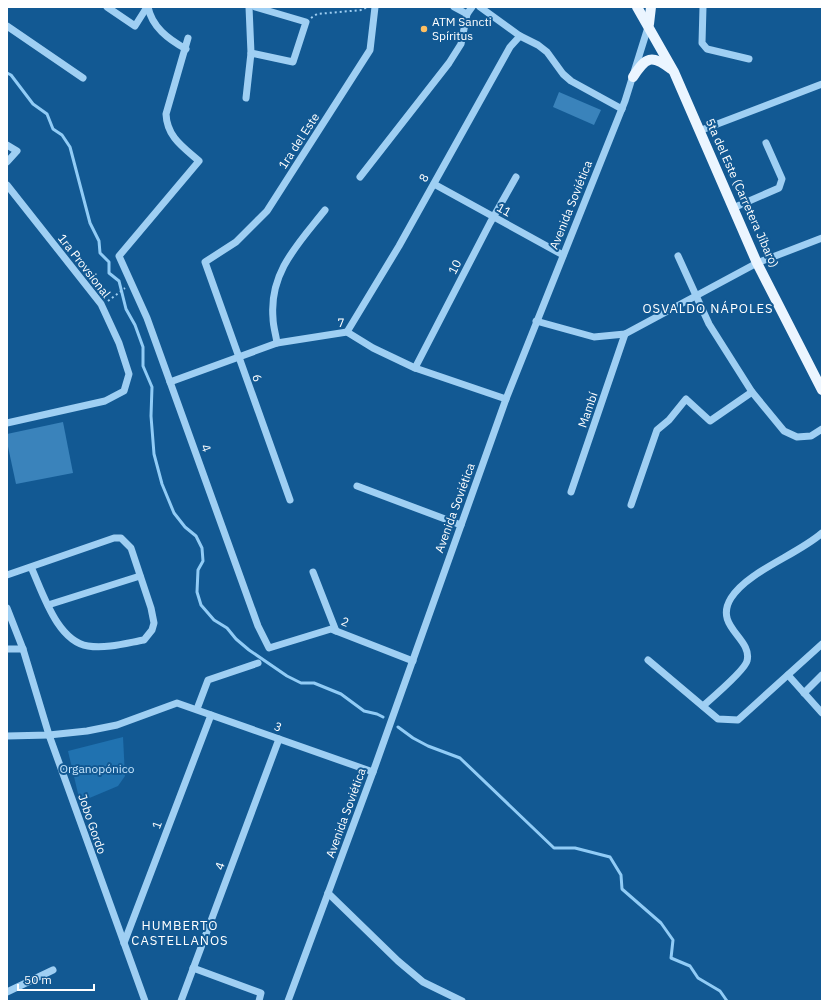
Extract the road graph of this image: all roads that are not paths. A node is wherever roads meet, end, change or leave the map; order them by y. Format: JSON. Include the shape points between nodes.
{"nodes":[{"id":1,"x":107,"y":7,"type":"edge"},
{"id":2,"x":148,"y":7,"type":"edge"},
{"id":3,"x":249,"y":7,"type":"edge"},
{"id":4,"x":255,"y":7,"type":"edge"},
{"id":5,"x":375,"y":7,"type":"edge"},
{"id":6,"x":454,"y":7,"type":"edge"},
{"id":7,"x":472,"y":7,"type":"edge"},
{"id":8,"x":480,"y":7,"type":"edge"},
{"id":9,"x":637,"y":7,"type":"edge"},
{"id":10,"x":651,"y":7,"type":"edge"},
{"id":11,"x":703,"y":7,"type":"edge"},
{"id":12,"x":467,"y":14,"type":"junction"},
{"id":13,"x":649,"y":24,"type":"junction"},
{"id":14,"x":7,"y":26,"type":"edge"},
{"id":15,"x":520,"y":36,"type":"junction"},
{"id":16,"x":188,"y":38,"type":"dead end"},
{"id":17,"x":186,"y":49,"type":"junction"},
{"id":18,"x":251,"y":53,"type":"junction"},
{"id":19,"x":749,"y":59,"type":"dead end"},
{"id":20,"x":674,"y":72,"type":"junction"},
{"id":21,"x":633,"y":77,"type":"junction"},
{"id":22,"x":83,"y":78,"type":"dead end"},
{"id":23,"x":822,"y":84,"type":"edge"},
{"id":24,"x":246,"y":98,"type":"dead end"},
{"id":25,"x":622,"y":109,"type":"junction"},
{"id":26,"x":700,"y":131,"type":"junction"},
{"id":27,"x":766,"y":142,"type":"dead end"},
{"id":28,"x":7,"y":144,"type":"edge"},
{"id":29,"x":7,"y":162,"type":"edge"},
{"id":30,"x":360,"y":177,"type":"dead end"},
{"id":31,"x":516,"y":177,"type":"dead end"},
{"id":32,"x":434,"y":184,"type":"junction"},
{"id":33,"x":7,"y":185,"type":"edge"},
{"id":34,"x":733,"y":208,"type":"junction"},
{"id":35,"x":325,"y":210,"type":"dead end"},
{"id":36,"x":493,"y":217,"type":"junction"},
{"id":37,"x":822,"y":238,"type":"edge"},
{"id":38,"x":563,"y":255,"type":"junction"},
{"id":39,"x":678,"y":256,"type":"dead end"},
{"id":40,"x":205,"y":262,"type":"joint"},
{"id":41,"x":757,"y":264,"type":"junction"},
{"id":42,"x":698,"y":296,"type":"junction"},
{"id":43,"x":536,"y":321,"type":"junction"},
{"id":44,"x":347,"y":332,"type":"junction"},
{"id":45,"x":625,"y":334,"type":"junction"},
{"id":46,"x":277,"y":343,"type":"junction"},
{"id":47,"x":238,"y":356,"type":"junction"},
{"id":48,"x":415,"y":368,"type":"junction"},
{"id":49,"x":170,"y":382,"type":"junction"},
{"id":50,"x":822,"y":390,"type":"edge"},
{"id":51,"x":752,"y":392,"type":"junction"},
{"id":52,"x":506,"y":399,"type":"junction"},
{"id":53,"x":7,"y":423,"type":"edge"},
{"id":54,"x":822,"y":429,"type":"edge"},
{"id":55,"x":357,"y":486,"type":"dead end"},
{"id":56,"x":571,"y":492,"type":"dead end"},
{"id":57,"x":290,"y":500,"type":"dead end"},
{"id":58,"x":631,"y":505,"type":"dead end"},
{"id":59,"x":461,"y":525,"type":"junction"},
{"id":60,"x":822,"y":533,"type":"edge"},
{"id":61,"x":31,"y":567,"type":"junction"},
{"id":62,"x":313,"y":572,"type":"dead end"},
{"id":63,"x":7,"y":575,"type":"edge"},
{"id":64,"x":140,"y":576,"type":"junction"},
{"id":65,"x":48,"y":605,"type":"junction"},
{"id":66,"x":7,"y":608,"type":"edge"},
{"id":67,"x":336,"y":631,"type":"junction"},
{"id":68,"x":822,"y":644,"type":"edge"},
{"id":69,"x":269,"y":648,"type":"joint"},
{"id":70,"x":7,"y":649,"type":"edge"},
{"id":71,"x":23,"y":649,"type":"junction"},
{"id":72,"x":413,"y":660,"type":"junction"},
{"id":73,"x":648,"y":660,"type":"dead end"},
{"id":74,"x":258,"y":663,"type":"dead end"},
{"id":75,"x":788,"y":675,"type":"junction"},
{"id":76,"x":822,"y":675,"type":"edge"},
{"id":77,"x":804,"y":693,"type":"junction"},
{"id":78,"x":703,"y":706,"type":"junction"},
{"id":79,"x":197,"y":709,"type":"junction"},
{"id":80,"x":822,"y":713,"type":"edge"},
{"id":81,"x":211,"y":715,"type":"junction"},
{"id":82,"x":49,"y":735,"type":"junction"},
{"id":83,"x":7,"y":736,"type":"edge"},
{"id":84,"x":279,"y":739,"type":"junction"},
{"id":85,"x":373,"y":772,"type":"junction"},
{"id":86,"x":328,"y":893,"type":"junction"},
{"id":87,"x":124,"y":943,"type":"junction"},
{"id":88,"x":193,"y":968,"type":"junction"},
{"id":89,"x":53,"y":970,"type":"dead end"},
{"id":90,"x":7,"y":992,"type":"edge"},
{"id":91,"x":145,"y":1001,"type":"edge"},
{"id":92,"x":181,"y":1001,"type":"edge"},
{"id":93,"x":259,"y":1001,"type":"edge"},
{"id":94,"x":288,"y":1001,"type":"edge"},
{"id":95,"x":462,"y":1001,"type":"edge"}],
"edges":[{"from":1,"to":2,"type":"street","via":[[135,26]]},
{"from":2,"to":17,"type":"street","via":[[155,26]]},
{"from":3,"to":18,"type":"street"},
{"from":4,"to":18,"type":"street","via":[[306,22],[293,62]]},
{"from":5,"to":40,"type":"street","name":"1ra del Este","via":[[370,50],[267,211],[236,242]]},
{"from":6,"to":12,"type":"street"},
{"from":7,"to":12,"type":"street"},
{"from":8,"to":15,"type":"street"},
{"from":9,"to":13,"type":"main road","name":"5ta del Este (Carretera Jíbaro)"},
{"from":10,"to":13,"type":"main road"},
{"from":11,"to":19,"type":"street","via":[[702,42],[707,49]]},
{"from":12,"to":30,"type":"street","via":[[461,44],[449,63]]},
{"from":13,"to":20,"type":"main road","name":"5ta del Este (Carretera Jíbaro)"},
{"from":13,"to":21,"type":"street","name":"Avenida Soviética"},
{"from":14,"to":22,"type":"street"},
{"from":15,"to":25,"type":"street","via":[[547,52],[571,81]]},
{"from":15,"to":32,"type":"street","name":"8","via":[[510,47]]},
{"from":16,"to":17,"type":"street"},
{"from":17,"to":49,"type":"street","name":"4","via":[[166,114],[167,125],[172,137],[199,161],[119,256],[147,318]]},
{"from":18,"to":24,"type":"street"},
{"from":20,"to":21,"type":"main road","via":[[652,58],[640,67]]},
{"from":20,"to":26,"type":"main road","name":"5ta del Este (Carretera Jíbaro)"},
{"from":21,"to":25,"type":"street","name":"Avenida Soviética"},
{"from":23,"to":26,"type":"street"},
{"from":25,"to":38,"type":"street","name":"Avenida Soviética"},
{"from":26,"to":34,"type":"main road","name":"5ta del Este (Carretera Jíbaro)"},
{"from":27,"to":34,"type":"street","via":[[782,179],[779,188]]},
{"from":28,"to":29,"type":"street","via":[[17,151]]},
{"from":31,"to":36,"type":"street","name":"10"},
{"from":32,"to":36,"type":"street","name":"11"},
{"from":32,"to":44,"type":"street","name":"8"},
{"from":33,"to":53,"type":"street","name":"1ra Provsional","via":[[101,304],[119,343],[129,374],[124,391],[105,401]]},
{"from":34,"to":41,"type":"main road","name":"5ta del Este (Carretera Jíbaro)"},
{"from":35,"to":46,"type":"street","via":[[285,261],[278,277],[273,298]]},
{"from":36,"to":38,"type":"street","name":"11"},
{"from":36,"to":48,"type":"street","name":"10"},
{"from":37,"to":41,"type":"street"},
{"from":38,"to":43,"type":"street","name":"Avenida Soviética"},
{"from":39,"to":42,"type":"street"},
{"from":40,"to":47,"type":"street","name":"6"},
{"from":41,"to":42,"type":"street"},
{"from":41,"to":50,"type":"main road","name":"5ta del Este (Carretera Jíbaro)"},
{"from":42,"to":45,"type":"street"},
{"from":42,"to":51,"type":"street","via":[[709,324]]},
{"from":43,"to":45,"type":"street","via":[[594,337]]},
{"from":43,"to":52,"type":"street","name":"Avenida Soviética"},
{"from":44,"to":46,"type":"street","name":"7"},
{"from":44,"to":48,"type":"street","name":"7"},
{"from":45,"to":56,"type":"street","name":"Mambí"},
{"from":46,"to":47,"type":"street","name":"7"},
{"from":47,"to":49,"type":"street","name":"7"},
{"from":47,"to":57,"type":"street","name":"6"},
{"from":48,"to":52,"type":"street","name":"7"},
{"from":49,"to":69,"type":"street","name":"4","via":[[258,626]]},
{"from":51,"to":54,"type":"street","via":[[784,431],[797,437],[810,436]]},
{"from":51,"to":58,"type":"street","via":[[710,421],[686,399],[657,430]]},
{"from":52,"to":59,"type":"street","name":"Avenida Soviética"},
{"from":55,"to":59,"type":"street"},
{"from":59,"to":72,"type":"street","name":"Avenida Soviética"},
{"from":60,"to":78,"type":"street","via":[[747,582],[731,598],[727,607],[727,622],[748,650],[747,662]]},
{"from":61,"to":63,"type":"street"},
{"from":61,"to":64,"type":"street","via":[[114,538],[121,538],[131,548]]},
{"from":61,"to":65,"type":"street"},
{"from":62,"to":67,"type":"street"},
{"from":64,"to":65,"type":"street"},
{"from":64,"to":65,"type":"street","via":[[154,623],[144,640],[90,647],[80,644],[66,635]]},
{"from":66,"to":71,"type":"street","name":"Jobo Gordo"},
{"from":67,"to":69,"type":"street","name":"2","via":[[331,629]]},
{"from":67,"to":72,"type":"street","name":"2"},
{"from":68,"to":75,"type":"street"},
{"from":70,"to":71,"type":"street"},
{"from":71,"to":82,"type":"street","name":"Jobo Gordo"},
{"from":72,"to":85,"type":"street","name":"Avenida Soviética"},
{"from":73,"to":78,"type":"street"},
{"from":74,"to":79,"type":"street","via":[[208,680]]},
{"from":75,"to":77,"type":"street"},
{"from":75,"to":78,"type":"street","via":[[738,720],[718,719]]},
{"from":76,"to":77,"type":"street"},
{"from":77,"to":80,"type":"street"},
{"from":79,"to":81,"type":"street","name":"3"},
{"from":79,"to":82,"type":"street","name":"3","via":[[177,703],[117,725]]},
{"from":81,"to":84,"type":"street","name":"3"},
{"from":81,"to":87,"type":"street","name":"1"},
{"from":82,"to":83,"type":"street"},
{"from":82,"to":87,"type":"street","name":"Jobo Gordo"},
{"from":84,"to":85,"type":"street","name":"3"},
{"from":84,"to":88,"type":"street","name":"4"},
{"from":85,"to":86,"type":"street","name":"Avenida Soviética"},
{"from":86,"to":94,"type":"street","name":"Avenida Soviética"},
{"from":86,"to":95,"type":"street","via":[[423,982]]},
{"from":87,"to":91,"type":"street","name":"Jobo Gordo"},
{"from":88,"to":92,"type":"street","name":"4"},
{"from":88,"to":93,"type":"street","via":[[262,993]]},
{"from":89,"to":90,"type":"street"}]}
